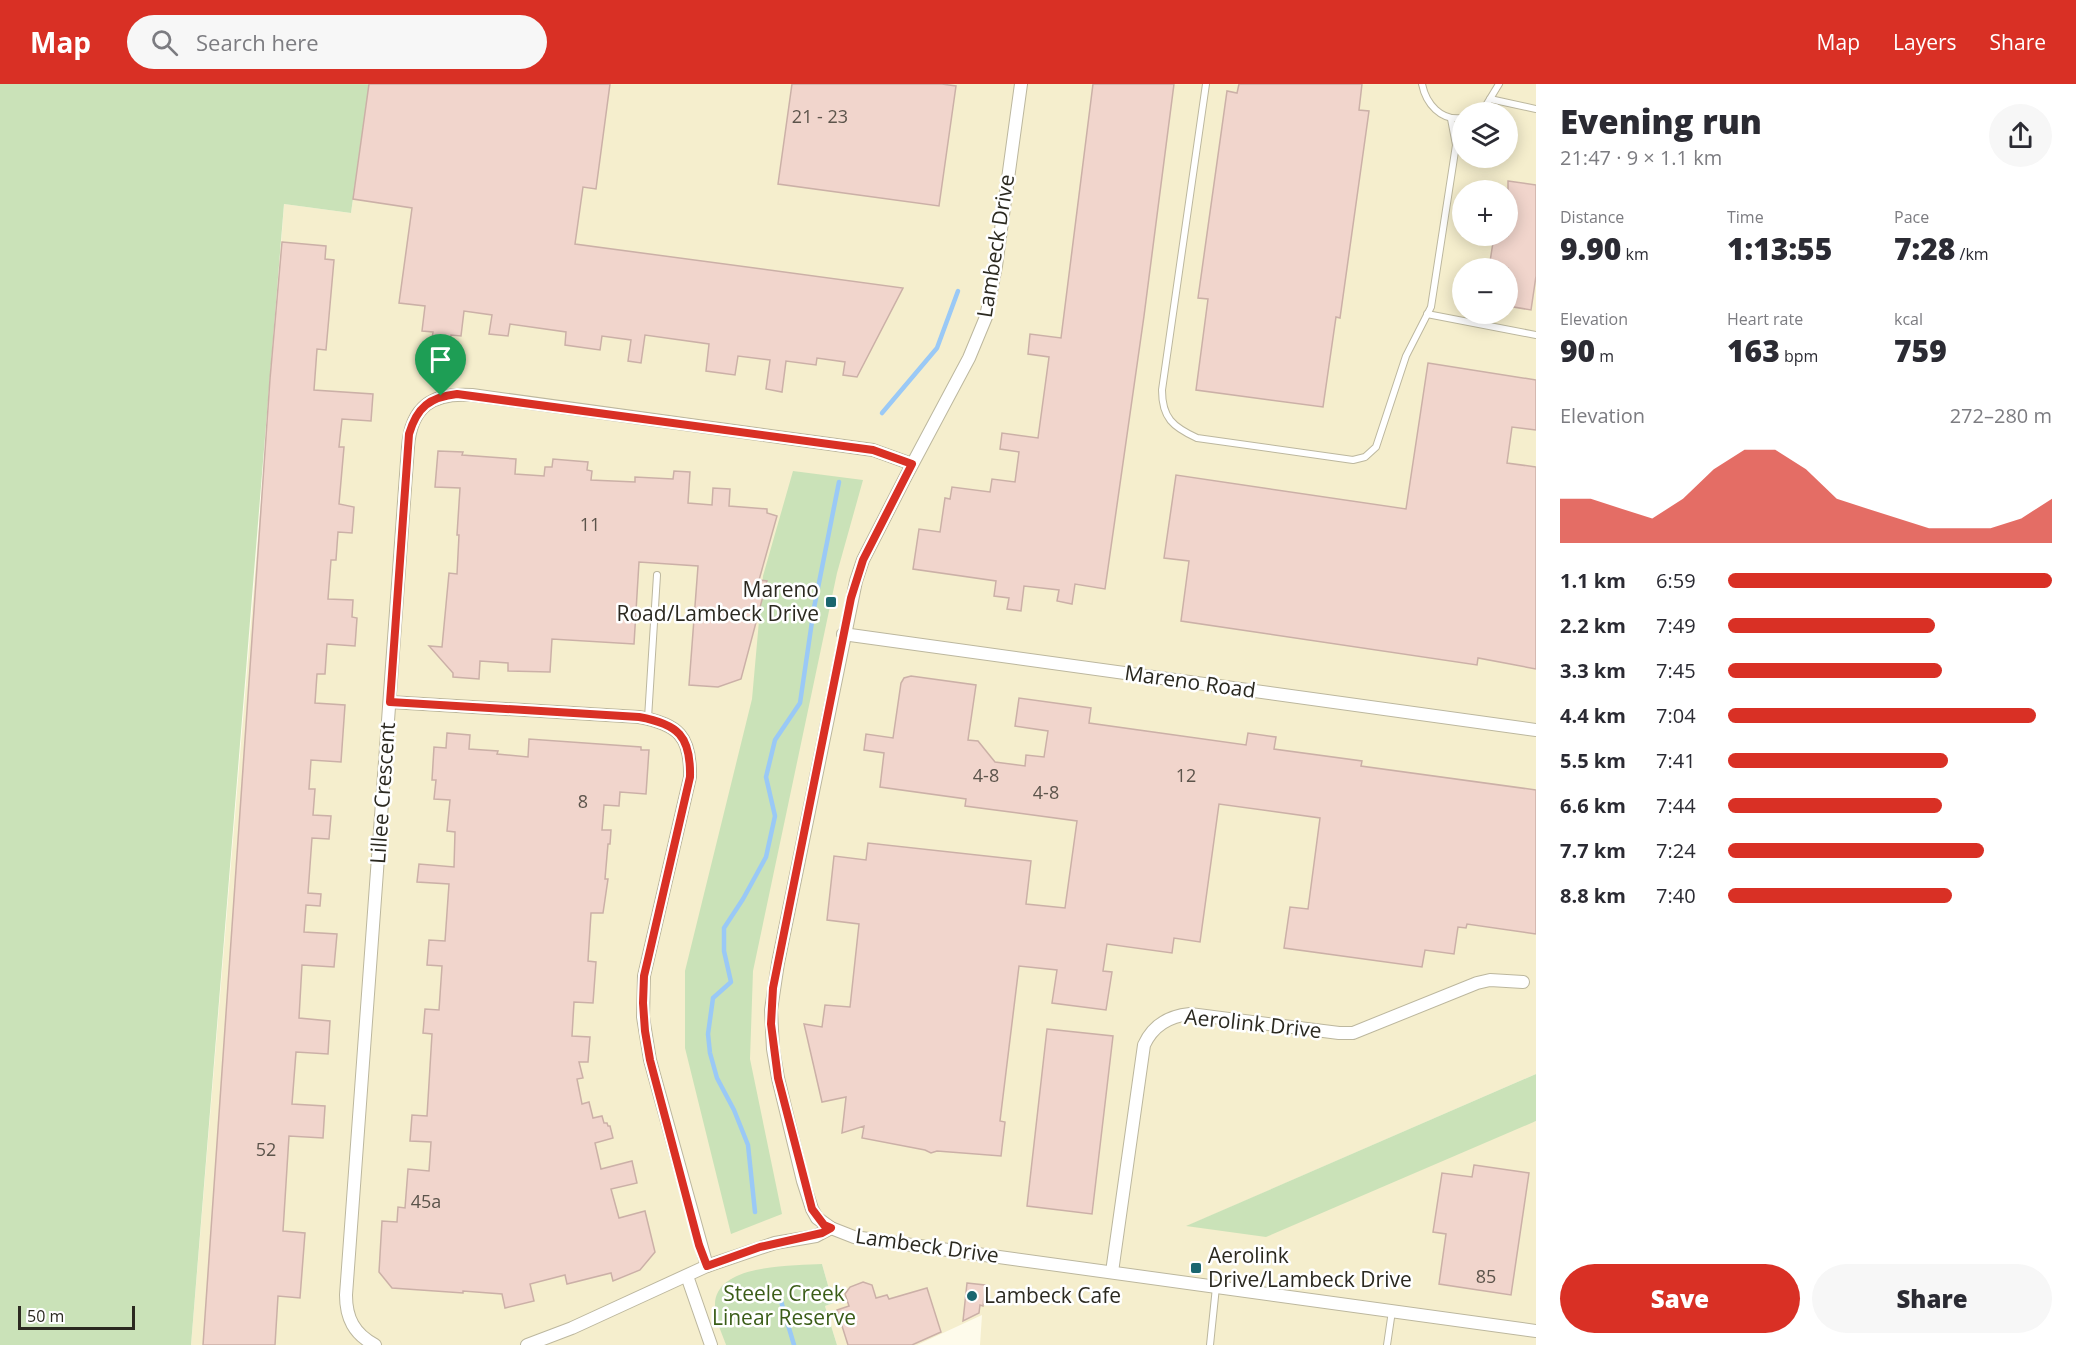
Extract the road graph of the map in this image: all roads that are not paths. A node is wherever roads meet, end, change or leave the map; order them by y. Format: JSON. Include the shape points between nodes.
{"nodes":[{"id":1,"x":1021,"y":84,"type":"edge"},
{"id":2,"x":1206,"y":84,"type":"edge"},
{"id":3,"x":1422,"y":84,"type":"edge"},
{"id":4,"x":1499,"y":84,"type":"edge"},
{"id":5,"x":1490,"y":99,"type":"junction"},
{"id":6,"x":1488,"y":102,"type":"edge"},
{"id":7,"x":1536,"y":109,"type":"edge"},
{"id":8,"x":1451,"y":119,"type":"joint"},
{"id":9,"x":1427,"y":315,"type":"junction"},
{"id":10,"x":1536,"y":335,"type":"edge"},
{"id":11,"x":912,"y":464,"type":"junction"},
{"id":12,"x":657,"y":575,"type":"dead end"},
{"id":13,"x":843,"y":634,"type":"junction"},
{"id":14,"x":390,"y":702,"type":"junction"},
{"id":15,"x":648,"y":718,"type":"junction"},
{"id":16,"x":1536,"y":730,"type":"edge"},
{"id":17,"x":1523,"y":982,"type":"dead end"},
{"id":18,"x":831,"y":1228,"type":"junction"},
{"id":19,"x":707,"y":1266,"type":"junction"},
{"id":20,"x":1112,"y":1272,"type":"junction"},
{"id":21,"x":687,"y":1276,"type":"junction"},
{"id":22,"x":1216,"y":1287,"type":"junction"},
{"id":23,"x":1392,"y":1311,"type":"junction"},
{"id":24,"x":1536,"y":1331,"type":"edge"},
{"id":25,"x":375,"y":1345,"type":"edge"},
{"id":26,"x":527,"y":1345,"type":"edge"},
{"id":27,"x":711,"y":1345,"type":"edge"},
{"id":28,"x":1210,"y":1345,"type":"edge"},
{"id":29,"x":1387,"y":1345,"type":"edge"}],
"edges":[{"from":1,"to":11,"type":"street","name":"Lambeck Drive","via":[[986,317],[969,358]]},
{"from":2,"to":9,"type":"lane","via":[[1162,390],[1162,404],[1177,429],[1208,440],[1353,460],[1365,457],[1376,447],[1406,356]]},
{"from":3,"to":8,"type":"lane","via":[[1437,112]]},
{"from":4,"to":5,"type":"lane"},
{"from":5,"to":6,"type":"lane"},
{"from":5,"to":7,"type":"lane"},
{"from":8,"to":9,"type":"lane","via":[[1456,145]]},
{"from":9,"to":10,"type":"lane"},
{"from":11,"to":13,"type":"street","name":"Lambeck Drive","via":[[863,560]]},
{"from":11,"to":14,"type":"street","name":"Lillee Crescent","via":[[873,450],[472,395],[441,396],[419,411],[409,434]]},
{"from":12,"to":15,"type":"lane"},
{"from":13,"to":16,"type":"street","name":"Mareno Road"},
{"from":13,"to":18,"type":"street","name":"Lambeck Drive","via":[[773,988],[771,1024],[778,1078],[805,1188],[812,1209]]},
{"from":14,"to":15,"type":"street"},
{"from":14,"to":25,"type":"street","name":"Lillee Crescent","via":[[346,1295],[350,1323]]},
{"from":15,"to":19,"type":"street","via":[[674,728],[690,758],[690,777],[644,976],[643,1017],[650,1060]]},
{"from":17,"to":20,"type":"street","name":"Aerolink Drive","via":[[1477,983],[1353,1032],[1191,1014],[1178,1015],[1157,1026],[1144,1045]]},
{"from":18,"to":19,"type":"street","via":[[816,1236],[775,1243]]},
{"from":18,"to":20,"type":"street","name":"Lambeck Drive","via":[[854,1237]]},
{"from":19,"to":21,"type":"street"},
{"from":20,"to":22,"type":"street","name":"Lambeck Drive"},
{"from":21,"to":26,"type":"street"},
{"from":21,"to":27,"type":"street"},
{"from":22,"to":23,"type":"street","name":"Lambeck Drive"},
{"from":22,"to":28,"type":"lane"},
{"from":23,"to":24,"type":"street","name":"Lambeck Drive"},
{"from":23,"to":29,"type":"lane"}]}
